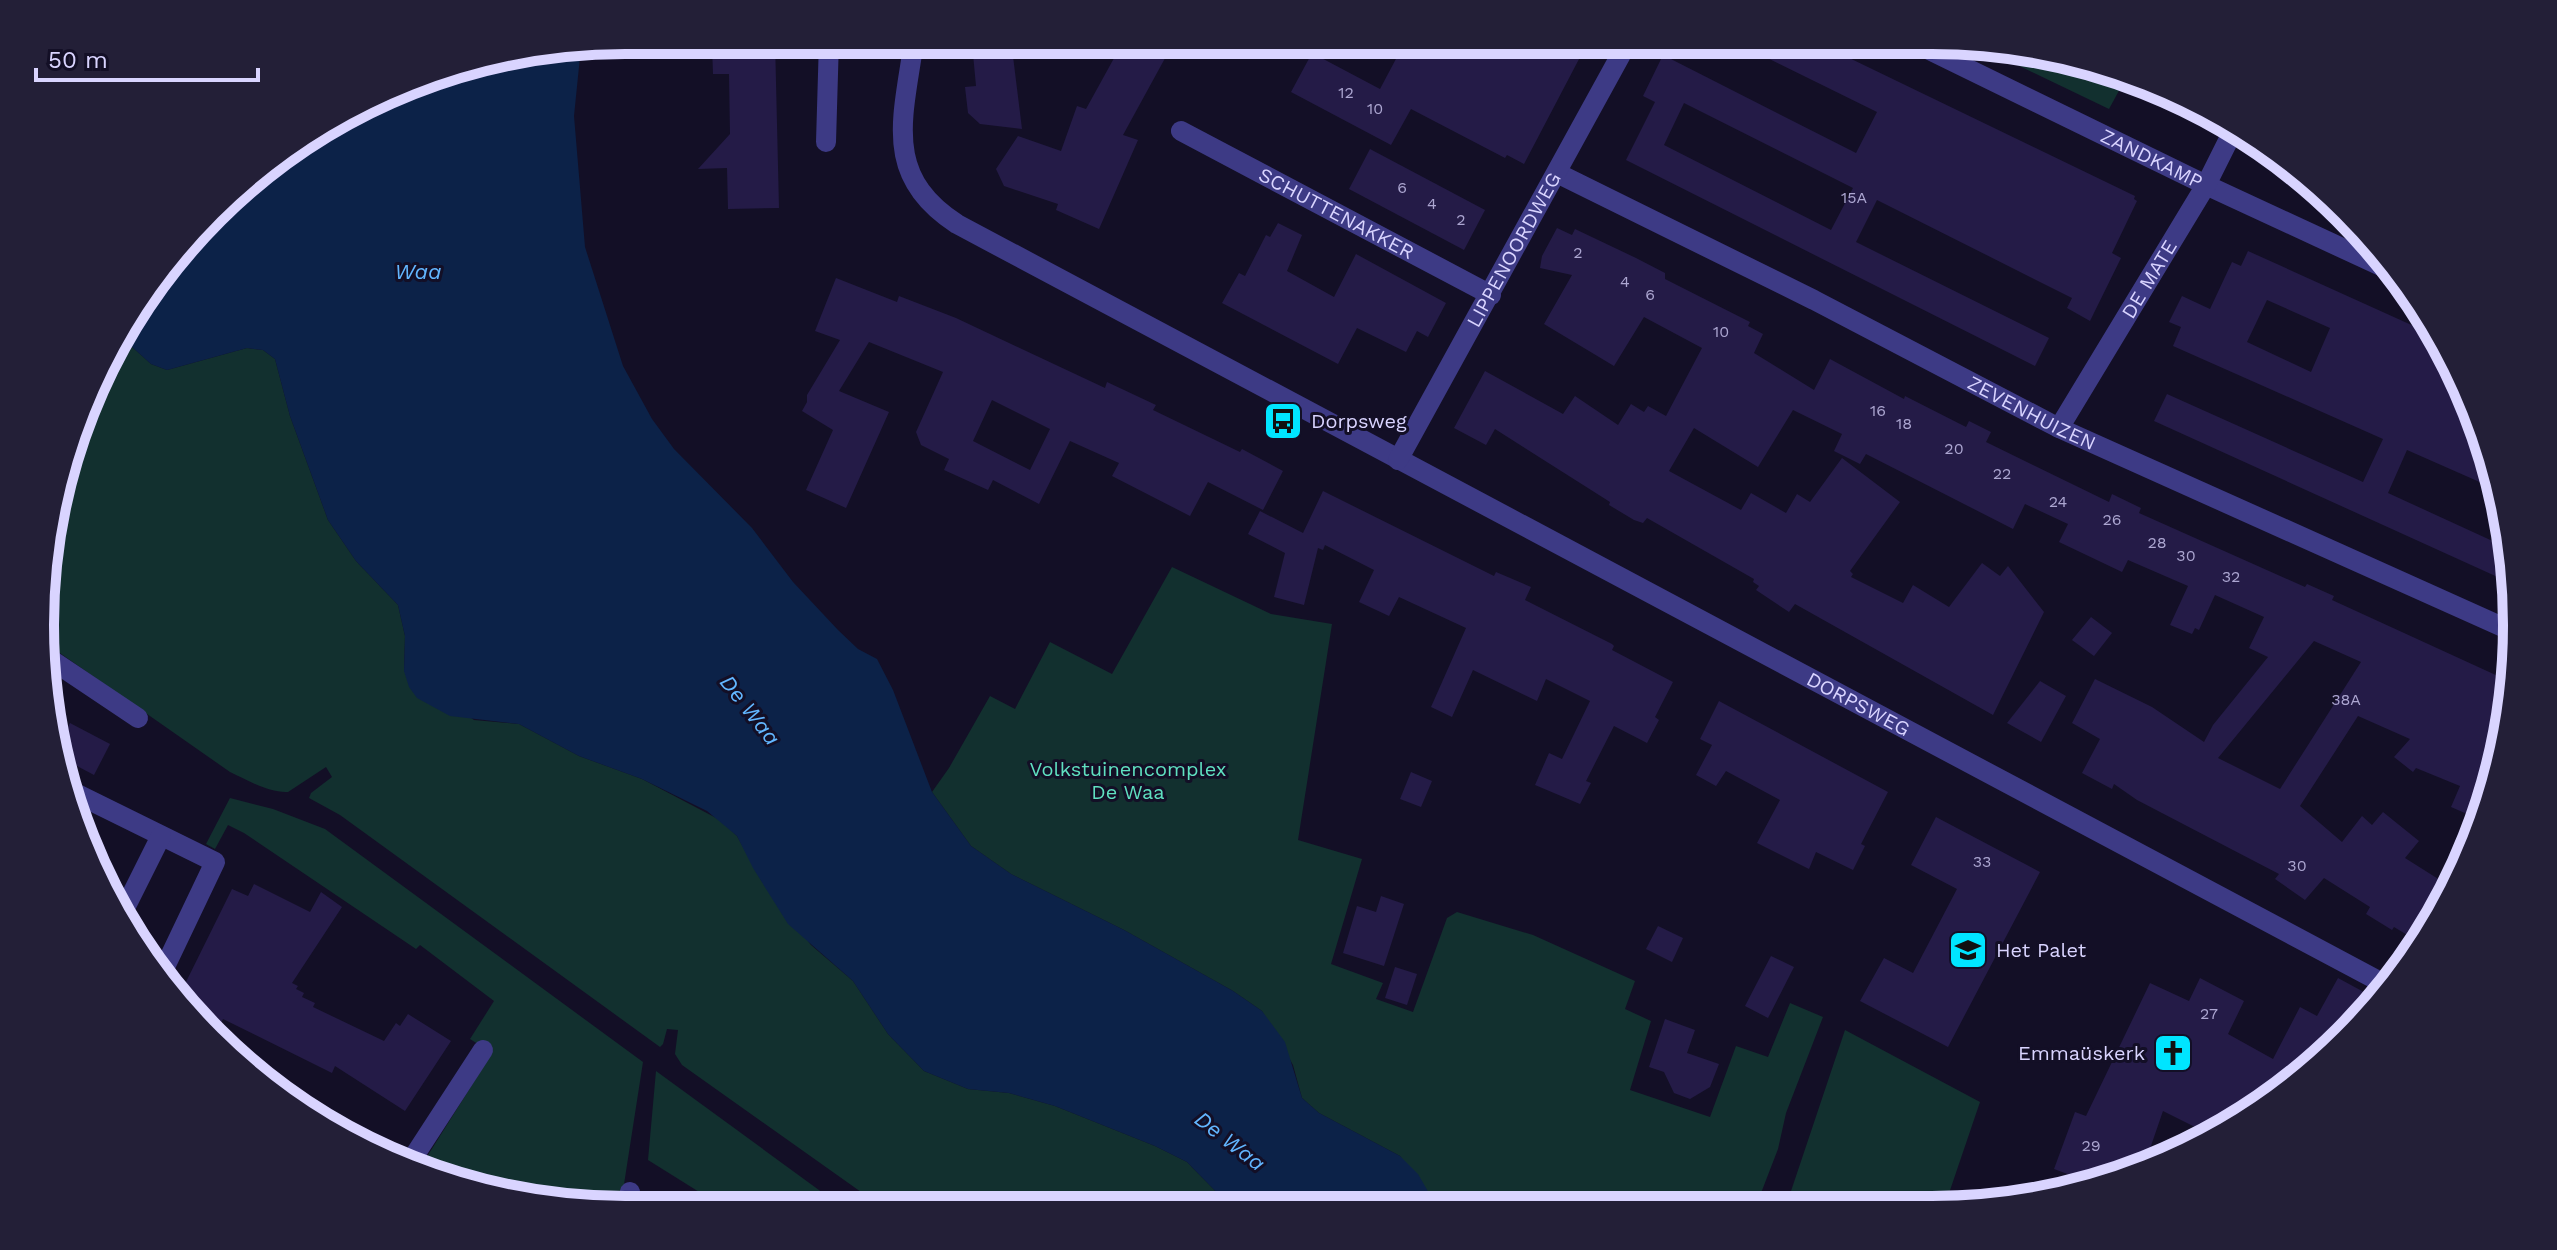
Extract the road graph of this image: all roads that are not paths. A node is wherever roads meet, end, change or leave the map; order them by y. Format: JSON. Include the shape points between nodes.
{"nodes":[{"id":1,"x":829,"y":54,"type":"edge"},
{"id":2,"x":912,"y":54,"type":"edge"},
{"id":3,"x":1621,"y":54,"type":"edge"},
{"id":4,"x":1938,"y":54,"type":"edge"},
{"id":5,"x":1181,"y":131,"type":"dead end"},
{"id":6,"x":2230,"y":138,"type":"edge"},
{"id":7,"x":826,"y":142,"type":"dead end"},
{"id":8,"x":1557,"y":173,"type":"junction"},
{"id":9,"x":2206,"y":185,"type":"junction"},
{"id":10,"x":2372,"y":262,"type":"edge"},
{"id":11,"x":1491,"y":295,"type":"junction"},
{"id":12,"x":2059,"y":428,"type":"junction"},
{"id":13,"x":1398,"y":460,"type":"junction"},
{"id":14,"x":2503,"y":627,"type":"edge"},
{"id":15,"x":55,"y":662,"type":"edge"},
{"id":16,"x":138,"y":718,"type":"dead end"},
{"id":17,"x":80,"y":795,"type":"edge"},
{"id":18,"x":161,"y":836,"type":"junction"},
{"id":19,"x":127,"y":904,"type":"edge"},
{"id":20,"x":166,"y":965,"type":"edge"},
{"id":21,"x":2378,"y":981,"type":"edge"},
{"id":22,"x":483,"y":1050,"type":"dead end"},
{"id":23,"x":414,"y":1156,"type":"edge"}],
"edges":[{"from":1,"to":7,"type":"street"},
{"from":2,"to":13,"type":"street","name":"DORPSWEG","via":[[904,157],[915,185],[934,209]]},
{"from":3,"to":8,"type":"street","name":"LIPPENOORDWEG"},
{"from":4,"to":9,"type":"street","name":"ZANDKAMP"},
{"from":5,"to":11,"type":"street","name":"SCHUTTENAKKER"},
{"from":6,"to":9,"type":"street","name":"DE MATE"},
{"from":8,"to":11,"type":"street","name":"LIPPENOORDWEG"},
{"from":8,"to":12,"type":"street","name":"ZEVENHUIZEN"},
{"from":9,"to":10,"type":"street","name":"ZANDKAMP"},
{"from":9,"to":12,"type":"street","name":"DE MATE"},
{"from":11,"to":13,"type":"street","name":"LIPPENOORDWEG"},
{"from":12,"to":14,"type":"street","name":"ZEVENHUIZEN"},
{"from":13,"to":21,"type":"street","name":"DORPSWEG"},
{"from":15,"to":16,"type":"street"},
{"from":17,"to":18,"type":"street"},
{"from":18,"to":19,"type":"street"},
{"from":18,"to":20,"type":"street","via":[[215,862]]},
{"from":22,"to":23,"type":"street"}]}
